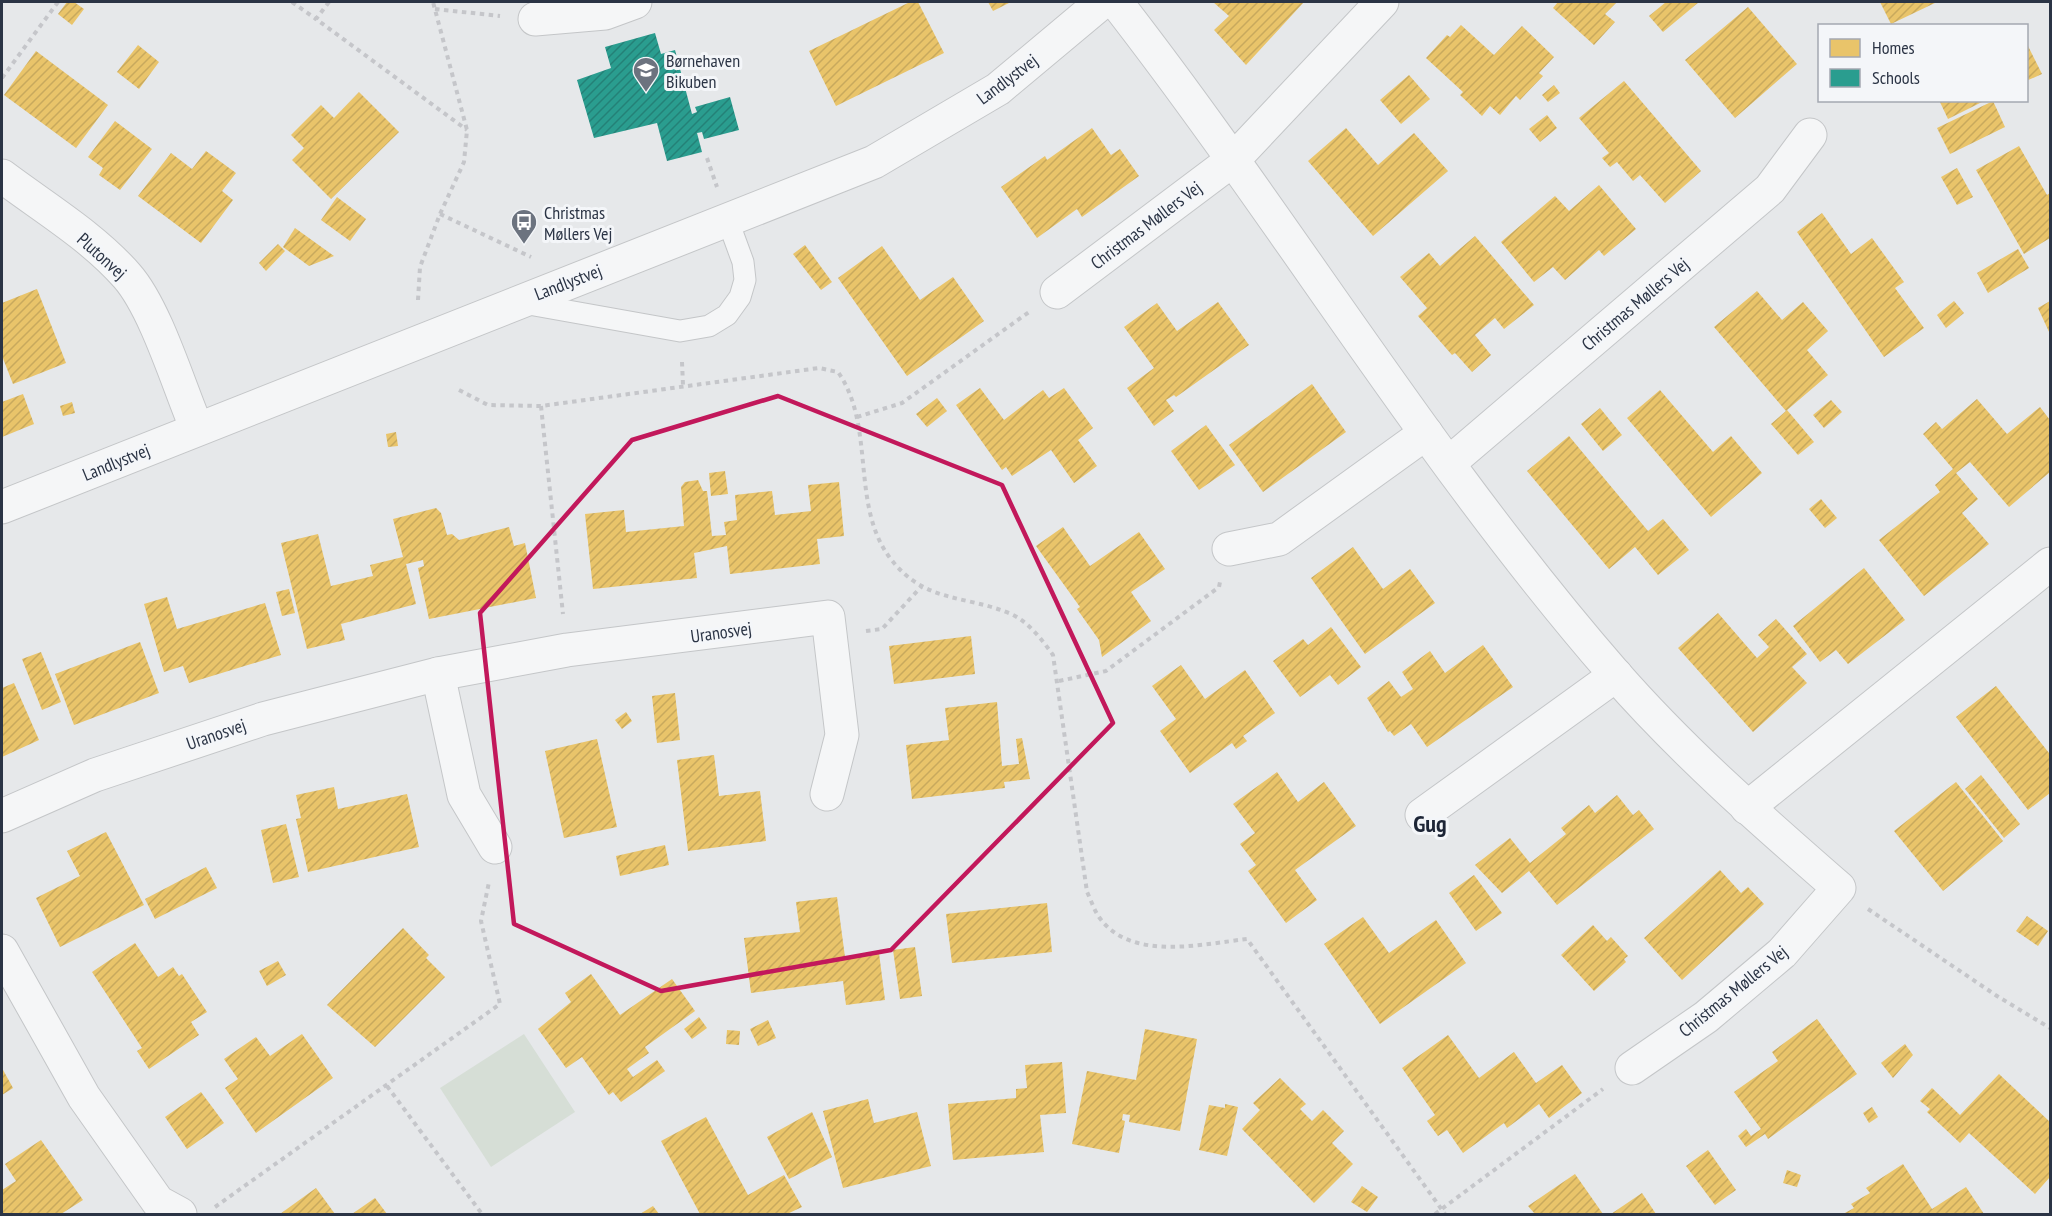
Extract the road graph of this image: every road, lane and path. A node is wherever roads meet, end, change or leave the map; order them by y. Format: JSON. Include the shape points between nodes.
{"nodes":[{"id":1,"x":58,"y":2,"type":"edge"},
{"id":2,"x":292,"y":2,"type":"edge"},
{"id":3,"x":329,"y":2,"type":"edge"},
{"id":4,"x":433,"y":2,"type":"edge"},
{"id":5,"x":635,"y":2,"type":"edge"},
{"id":6,"x":1102,"y":2,"type":"edge"},
{"id":7,"x":1116,"y":2,"type":"edge"},
{"id":8,"x":1382,"y":2,"type":"edge"},
{"id":9,"x":435,"y":9,"type":"junction"},
{"id":10,"x":535,"y":19,"type":"joint"},
{"id":11,"x":316,"y":20,"type":"junction"},
{"id":12,"x":2,"y":78,"type":"edge"},
{"id":13,"x":467,"y":130,"type":"junction"},
{"id":14,"x":1810,"y":135,"type":"dead end"},
{"id":15,"x":1234,"y":159,"type":"junction"},
{"id":16,"x":2,"y":176,"type":"edge"},
{"id":17,"x":440,"y":214,"type":"junction"},
{"id":18,"x":728,"y":222,"type":"junction"},
{"id":19,"x":577,"y":279,"type":"junction"},
{"id":20,"x":1057,"y":292,"type":"joint"},
{"id":21,"x":418,"y":300,"type":"dead end"},
{"id":22,"x":516,"y":302,"type":"junction"},
{"id":23,"x":459,"y":390,"type":"dead end"},
{"id":24,"x":541,"y":406,"type":"junction"},
{"id":25,"x":857,"y":417,"type":"junction"},
{"id":26,"x":197,"y":429,"type":"junction"},
{"id":27,"x":1426,"y":433,"type":"junction"},
{"id":28,"x":1449,"y":463,"type":"junction"},
{"id":29,"x":2,"y":507,"type":"edge"},
{"id":30,"x":1229,"y":549,"type":"joint"},
{"id":31,"x":2050,"y":564,"type":"edge"},
{"id":32,"x":921,"y":586,"type":"junction"},
{"id":33,"x":830,"y":637,"type":"junction"},
{"id":34,"x":567,"y":650,"type":"junction"},
{"id":35,"x":438,"y":674,"type":"junction"},
{"id":36,"x":1616,"y":675,"type":"junction"},
{"id":37,"x":1059,"y":681,"type":"junction"},
{"id":38,"x":827,"y":794,"type":"dead end"},
{"id":39,"x":1747,"y":808,"type":"junction"},
{"id":40,"x":1422,"y":815,"type":"dead end"},
{"id":41,"x":2,"y":816,"type":"edge"},
{"id":42,"x":495,"y":847,"type":"joint"},
{"id":43,"x":1839,"y":888,"type":"junction"},
{"id":44,"x":2,"y":951,"type":"edge"},
{"id":45,"x":2050,"y":1028,"type":"edge"},
{"id":46,"x":1632,"y":1068,"type":"joint"},
{"id":47,"x":387,"y":1086,"type":"junction"},
{"id":48,"x":1441,"y":1210,"type":"junction"},
{"id":49,"x":196,"y":1212,"type":"edge"},
{"id":50,"x":482,"y":1215,"type":"edge"},
{"id":51,"x":1435,"y":1215,"type":"edge"},
{"id":52,"x":1445,"y":1215,"type":"edge"}],
"edges":[{"from":1,"to":12,"type":"path"},
{"from":2,"to":11,"type":"path"},
{"from":3,"to":11,"type":"path"},
{"from":4,"to":9,"type":"path"},
{"from":5,"to":10,"type":"street","via":[[604,13]]},
{"from":6,"to":18,"type":"street","name":"Landlystvej","via":[[998,90],[874,162]]},
{"from":7,"to":15,"type":"street"},
{"from":8,"to":15,"type":"street","name":"Christmas Møllers Vej"},
{"from":9,"to":10,"type":"path"},
{"from":9,"to":13,"type":"path"},
{"from":11,"to":13,"type":"path"},
{"from":13,"to":17,"type":"path","via":[[464,162]]},
{"from":14,"to":28,"type":"street","name":"Christmas Møllers Vej","via":[[1770,189]]},
{"from":15,"to":20,"type":"street","name":"Christmas Møllers Vej"},
{"from":15,"to":27,"type":"street"},
{"from":16,"to":26,"type":"street","name":"Plutonvej","via":[[93,244],[127,277],[147,308]]},
{"from":17,"to":19,"type":"path"},
{"from":17,"to":21,"type":"path","via":[[420,267]]},
{"from":18,"to":19,"type":"street","name":"Landlystvej"},
{"from":18,"to":22,"type":"lane","via":[[745,279],[740,297],[727,315],[709,326],[680,331]]},
{"from":19,"to":22,"type":"street","name":"Landlystvej"},
{"from":20,"to":25,"type":"path","via":[[902,403]]},
{"from":22,"to":26,"type":"street","name":"Landlystvej"},
{"from":23,"to":24,"type":"path","via":[[488,405]]},
{"from":24,"to":25,"type":"path","via":[[819,368],[838,372],[850,389]]},
{"from":24,"to":34,"type":"path"},
{"from":25,"to":32,"type":"path","via":[[875,536],[891,559]]},
{"from":26,"to":29,"type":"street","name":"Landlystvej"},
{"from":27,"to":28,"type":"street"},
{"from":27,"to":30,"type":"street","via":[[1279,539]]},
{"from":28,"to":36,"type":"street","via":[[1542,588]]},
{"from":30,"to":37,"type":"path","via":[[1219,587],[1106,672]]},
{"from":31,"to":39,"type":"street"},
{"from":32,"to":33,"type":"path","via":[[882,628]]},
{"from":32,"to":37,"type":"path","via":[[1012,615],[1035,631],[1053,655]]},
{"from":33,"to":34,"type":"street","name":"Uranosvej","via":[[828,617]]},
{"from":33,"to":38,"type":"street","name":"Uranosvej","via":[[842,735]]},
{"from":34,"to":35,"type":"street","name":"Uranosvej"},
{"from":35,"to":41,"type":"street","name":"Uranosvej","via":[[263,719],[95,775]]},
{"from":35,"to":42,"type":"street","via":[[464,795]]},
{"from":36,"to":39,"type":"street"},
{"from":36,"to":40,"type":"street"},
{"from":37,"to":48,"type":"path","via":[[1087,892],[1100,918],[1140,944],[1166,948],[1247,939]]},
{"from":39,"to":43,"type":"street"},
{"from":42,"to":47,"type":"path","via":[[481,921],[500,1004]]},
{"from":43,"to":45,"type":"path"},
{"from":43,"to":46,"type":"street","name":"Christmas Møllers Vej","via":[[1782,953],[1706,1017]]},
{"from":44,"to":49,"type":"street","via":[[84,1097],[158,1202]]},
{"from":46,"to":48,"type":"path"},
{"from":47,"to":49,"type":"path"},
{"from":47,"to":50,"type":"path"},
{"from":48,"to":51,"type":"path"},
{"from":48,"to":52,"type":"path"}]}
